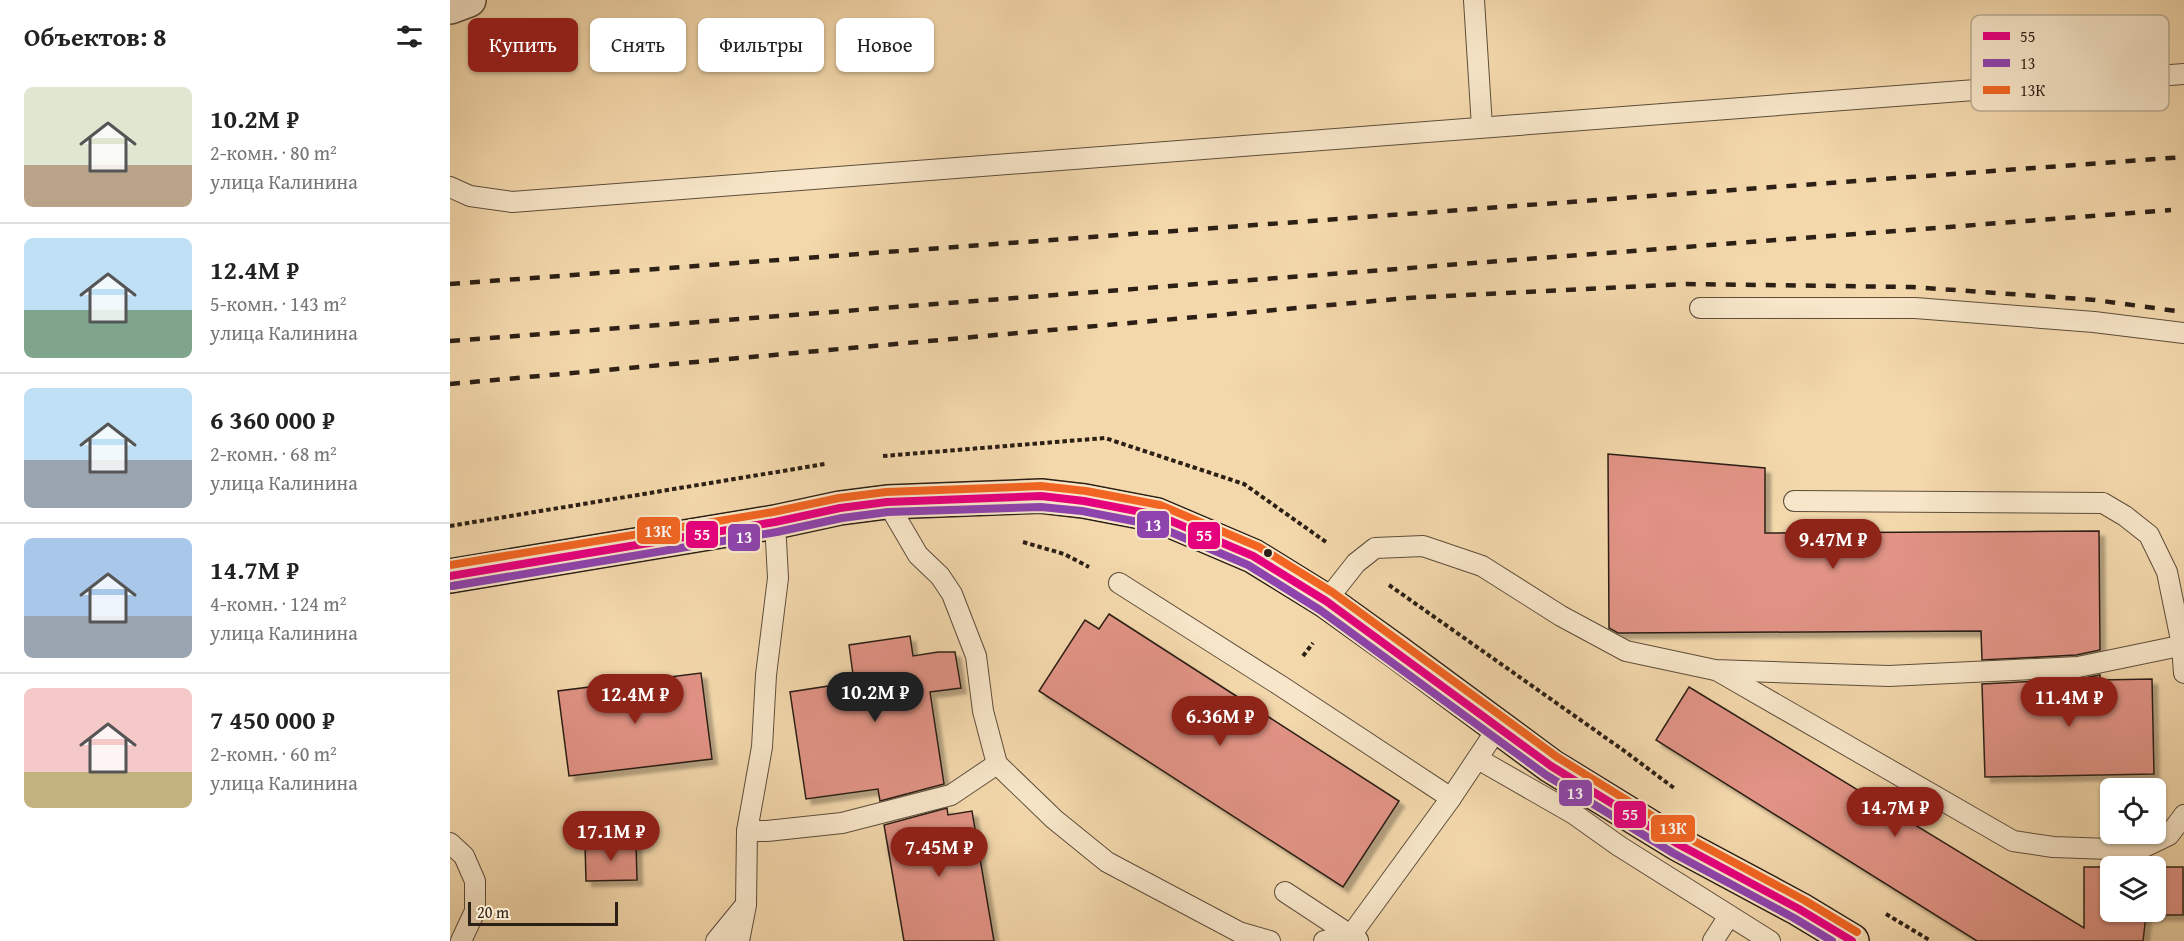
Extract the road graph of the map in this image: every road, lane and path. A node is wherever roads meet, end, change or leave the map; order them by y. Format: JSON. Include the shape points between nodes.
{"nodes":[{"id":1,"x":469,"y":0,"type":"edge"},
{"id":2,"x":1474,"y":0,"type":"edge"},
{"id":3,"x":450,"y":7,"type":"edge"},
{"id":4,"x":2184,"y":74,"type":"edge"},
{"id":5,"x":2169,"y":75,"type":"edge"},
{"id":6,"x":1971,"y":90,"type":"edge"},
{"id":7,"x":1482,"y":127,"type":"junction"},
{"id":8,"x":450,"y":187,"type":"edge"},
{"id":9,"x":1700,"y":308,"type":"dead end"},
{"id":10,"x":2184,"y":333,"type":"edge"},
{"id":11,"x":872,"y":458,"type":"dead end"},
{"id":12,"x":825,"y":464,"type":"dead end"},
{"id":13,"x":1794,"y":501,"type":"dead end"},
{"id":14,"x":887,"y":502,"type":"junction"},
{"id":15,"x":775,"y":522,"type":"junction"},
{"id":16,"x":450,"y":526,"type":"edge"},
{"id":17,"x":1356,"y":563,"type":"junction"},
{"id":18,"x":450,"y":576,"type":"edge"},
{"id":19,"x":1119,"y":583,"type":"dead end"},
{"id":20,"x":1332,"y":606,"type":"junction"},
{"id":21,"x":2183,"y":645,"type":"edge"},
{"id":22,"x":1715,"y":670,"type":"junction"},
{"id":23,"x":2184,"y":673,"type":"edge"},
{"id":24,"x":1281,"y":686,"type":"junction"},
{"id":25,"x":1499,"y":726,"type":"junction"},
{"id":26,"x":1478,"y":759,"type":"junction"},
{"id":27,"x":997,"y":764,"type":"junction"},
{"id":28,"x":1676,"y":789,"type":"dead end"},
{"id":29,"x":1451,"y":798,"type":"junction"},
{"id":30,"x":2184,"y":814,"type":"edge"},
{"id":31,"x":747,"y":831,"type":"junction"},
{"id":32,"x":450,"y":843,"type":"edge"},
{"id":33,"x":1285,"y":892,"type":"dead end"},
{"id":34,"x":746,"y":906,"type":"junction"},
{"id":35,"x":1881,"y":911,"type":"dead end"},
{"id":36,"x":1729,"y":916,"type":"junction"},
{"id":37,"x":1356,"y":938,"type":"edge"},
{"id":38,"x":461,"y":941,"type":"edge"},
{"id":39,"x":716,"y":941,"type":"edge"},
{"id":40,"x":739,"y":941,"type":"edge"},
{"id":41,"x":1270,"y":941,"type":"edge"},
{"id":42,"x":1324,"y":941,"type":"edge"},
{"id":43,"x":1713,"y":941,"type":"edge"},
{"id":44,"x":1770,"y":941,"type":"edge"},
{"id":45,"x":1852,"y":941,"type":"edge"},
{"id":46,"x":1932,"y":941,"type":"edge"}],
"edges":[{"from":1,"to":3,"type":"street"},
{"from":2,"to":7,"type":"lane"},
{"from":4,"to":5,"type":"lane"},
{"from":6,"to":7,"type":"lane"},
{"from":7,"to":8,"type":"lane","via":[[512,202],[470,196]]},
{"from":9,"to":10,"type":"lane","via":[[1915,308]]},
{"from":11,"to":17,"type":"path","via":[[1105,438],[1244,484]]},
{"from":12,"to":16,"type":"path"},
{"from":13,"to":21,"type":"lane","via":[[2103,503],[2149,535],[2167,572]]},
{"from":14,"to":15,"type":"main road"},
{"from":14,"to":20,"type":"main road","via":[[1041,496],[1156,515],[1253,556]]},
{"from":14,"to":27,"type":"lane","via":[[918,555],[952,594],[976,656],[983,711]]},
{"from":15,"to":18,"type":"main road"},
{"from":15,"to":31,"type":"lane","via":[[778,578],[762,747]]},
{"from":17,"to":20,"type":"lane"},
{"from":17,"to":22,"type":"lane","via":[[1376,548],[1423,546],[1482,566],[1626,651]]},
{"from":17,"to":28,"type":"path"},
{"from":19,"to":24,"type":"lane"},
{"from":20,"to":24,"type":"path"},
{"from":20,"to":25,"type":"main road"},
{"from":21,"to":22,"type":"lane","via":[[2078,667],[1888,676]]},
{"from":21,"to":23,"type":"lane"},
{"from":22,"to":30,"type":"lane","via":[[2013,841],[2053,847],[2138,850],[2169,835]]},
{"from":24,"to":29,"type":"lane"},
{"from":25,"to":26,"type":"lane"},
{"from":25,"to":45,"type":"main road","via":[[1551,766],[1678,844]]},
{"from":26,"to":29,"type":"lane"},
{"from":26,"to":36,"type":"lane","via":[[1574,814]]},
{"from":27,"to":31,"type":"lane","via":[[951,795],[842,823]]},
{"from":27,"to":41,"type":"lane","via":[[1054,819],[1107,861],[1239,932]]},
{"from":29,"to":37,"type":"lane"},
{"from":31,"to":34,"type":"lane"},
{"from":32,"to":38,"type":"lane","via":[[464,856],[475,881],[475,911]]},
{"from":33,"to":37,"type":"lane"},
{"from":34,"to":39,"type":"lane"},
{"from":34,"to":40,"type":"lane"},
{"from":35,"to":46,"type":"path"},
{"from":36,"to":43,"type":"lane"},
{"from":36,"to":44,"type":"lane"},
{"from":37,"to":42,"type":"lane"}]}
